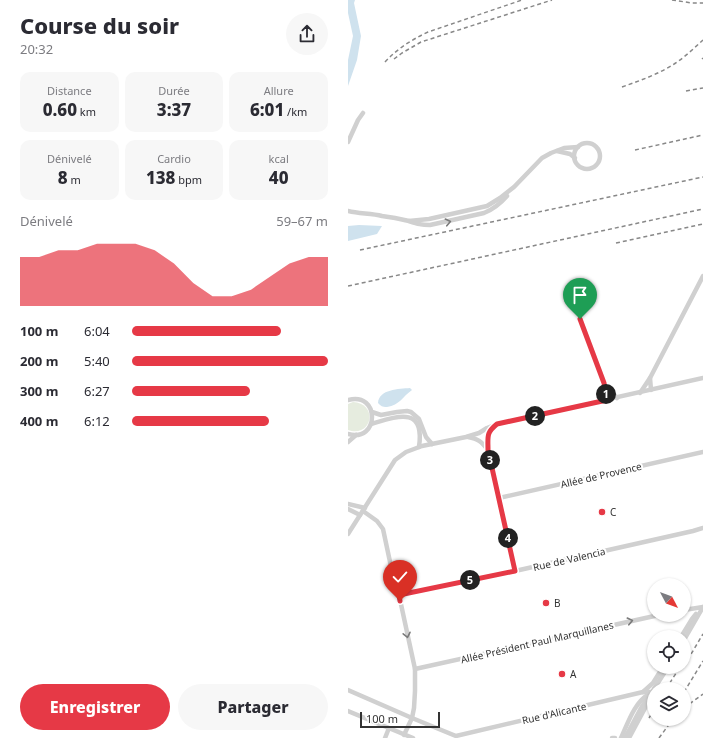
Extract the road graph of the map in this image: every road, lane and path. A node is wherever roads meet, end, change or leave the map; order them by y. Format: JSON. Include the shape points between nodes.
{"nodes":[{"id":1,"x":363,"y":113,"type":"dead end"},
{"id":2,"x":348,"y":142,"type":"edge"},
{"id":3,"x":578,"y":147,"type":"junction"},
{"id":4,"x":555,"y":151,"type":"junction"},
{"id":5,"x":575,"y":158,"type":"junction"},
{"id":6,"x":348,"y":212,"type":"edge"},
{"id":7,"x":703,"y":276,"type":"edge"},
{"id":8,"x":580,"y":319,"type":"dead end"},
{"id":9,"x":650,"y":378,"type":"junction"},
{"id":10,"x":703,"y":378,"type":"edge"},
{"id":11,"x":604,"y":383,"type":"junction"},
{"id":12,"x":651,"y":390,"type":"junction"},
{"id":13,"x":640,"y":393,"type":"junction"},
{"id":14,"x":617,"y":398,"type":"junction"},
{"id":15,"x":348,"y":400,"type":"edge"},
{"id":16,"x":607,"y":400,"type":"junction"},
{"id":17,"x":372,"y":412,"type":"junction"},
{"id":18,"x":371,"y":424,"type":"junction"},
{"id":19,"x":497,"y":424,"type":"junction"},
{"id":20,"x":348,"y":434,"type":"edge"},
{"id":21,"x":357,"y":435,"type":"junction"},
{"id":22,"x":466,"y":437,"type":"junction"},
{"id":23,"x":348,"y":442,"type":"edge"},
{"id":24,"x":432,"y":444,"type":"junction"},
{"id":25,"x":419,"y":447,"type":"junction"},
{"id":26,"x":488,"y":450,"type":"junction"},
{"id":27,"x":703,"y":452,"type":"edge"},
{"id":28,"x":499,"y":498,"type":"junction"},
{"id":29,"x":348,"y":504,"type":"edge"},
{"id":30,"x":348,"y":509,"type":"edge"},
{"id":31,"x":363,"y":511,"type":"junction"},
{"id":32,"x":703,"y":528,"type":"edge"},
{"id":33,"x":348,"y":534,"type":"edge"},
{"id":34,"x":515,"y":571,"type":"junction"},
{"id":35,"x":399,"y":595,"type":"junction"},
{"id":36,"x":703,"y":607,"type":"edge"},
{"id":37,"x":691,"y":609,"type":"edge"},
{"id":38,"x":647,"y":618,"type":"edge"},
{"id":39,"x":685,"y":630,"type":"edge"},
{"id":40,"x":690,"y":630,"type":"edge"},
{"id":41,"x":415,"y":669,"type":"junction"},
{"id":42,"x":659,"y":674,"type":"edge"},
{"id":43,"x":348,"y":690,"type":"edge"},
{"id":44,"x":647,"y":691,"type":"edge"},
{"id":45,"x":643,"y":692,"type":"junction"},
{"id":46,"x":647,"y":694,"type":"edge"},
{"id":47,"x":647,"y":699,"type":"edge"},
{"id":48,"x":647,"y":703,"type":"edge"},
{"id":49,"x":348,"y":711,"type":"edge"},
{"id":50,"x":412,"y":718,"type":"junction"},
{"id":51,"x":389,"y":728,"type":"junction"},
{"id":52,"x":404,"y":735,"type":"junction"},
{"id":53,"x":385,"y":738,"type":"edge"},
{"id":54,"x":413,"y":738,"type":"edge"},
{"id":55,"x":621,"y":738,"type":"edge"},
{"id":56,"x":625,"y":738,"type":"edge"},
{"id":57,"x":629,"y":738,"type":"edge"}],
"edges":[{"from":1,"to":2,"type":"street"},
{"from":3,"to":4,"type":"street"},
{"from":3,"to":5,"type":"street","via":[[574,154]]},
{"from":3,"to":5,"type":"street","via":[[585,143],[596,146],[600,153],[599,161],[595,167],[585,169],[578,165]]},
{"from":4,"to":5,"type":"street","via":[[570,154]]},
{"from":4,"to":6,"type":"street","via":[[542,158],[503,201],[484,213],[423,225],[380,215]]},
{"from":7,"to":9,"type":"street"},
{"from":8,"to":11,"type":"street"},
{"from":9,"to":12,"type":"street"},
{"from":9,"to":13,"type":"street"},
{"from":10,"to":12,"type":"street"},
{"from":11,"to":14,"type":"street"},
{"from":11,"to":16,"type":"street"},
{"from":12,"to":13,"type":"street"},
{"from":13,"to":14,"type":"street"},
{"from":14,"to":16,"type":"street"},
{"from":15,"to":17,"type":"street","via":[[362,400]]},
{"from":16,"to":19,"type":"street"},
{"from":17,"to":18,"type":"street"},
{"from":17,"to":24,"type":"street","via":[[382,415],[411,412],[419,419],[426,437]]},
{"from":18,"to":21,"type":"street"},
{"from":18,"to":25,"type":"street","via":[[410,417],[418,424]]},
{"from":19,"to":22,"type":"street"},
{"from":19,"to":26,"type":"street","via":[[488,433]]},
{"from":20,"to":21,"type":"street"},
{"from":21,"to":23,"type":"street"},
{"from":22,"to":24,"type":"street"},
{"from":22,"to":26,"type":"street","via":[[482,442]]},
{"from":24,"to":25,"type":"street"},
{"from":25,"to":31,"type":"street","via":[[406,452],[396,460]]},
{"from":26,"to":28,"type":"street"},
{"from":27,"to":28,"type":"street","name":"Allée de Provence"},
{"from":28,"to":34,"type":"street"},
{"from":29,"to":31,"type":"street"},
{"from":30,"to":31,"type":"street"},
{"from":31,"to":33,"type":"street"},
{"from":31,"to":35,"type":"street","via":[[383,529]]},
{"from":32,"to":34,"type":"street","name":"Rue de Valencia"},
{"from":34,"to":35,"type":"street","name":"Rue de Valencia"},
{"from":35,"to":41,"type":"street","one_way":true},
{"from":36,"to":37,"type":"street"},
{"from":36,"to":39,"type":"street"},
{"from":36,"to":40,"type":"street"},
{"from":41,"to":38,"type":"street","name":"Allée Président Paul Marquillanes","one_way":true},
{"from":41,"to":50,"type":"street"},
{"from":42,"to":45,"type":"street"},
{"from":43,"to":50,"type":"street"},
{"from":44,"to":45,"type":"street","name":"Rue d'Alicante"},
{"from":45,"to":50,"type":"street","name":"Rue d'Alicante","via":[[456,736]]},
{"from":46,"to":55,"type":"street","via":[[636,708]]},
{"from":47,"to":56,"type":"street"},
{"from":48,"to":57,"type":"street"},
{"from":49,"to":51,"type":"street"},
{"from":50,"to":52,"type":"street"},
{"from":51,"to":52,"type":"street"},
{"from":51,"to":53,"type":"street"},
{"from":52,"to":54,"type":"street"}]}
